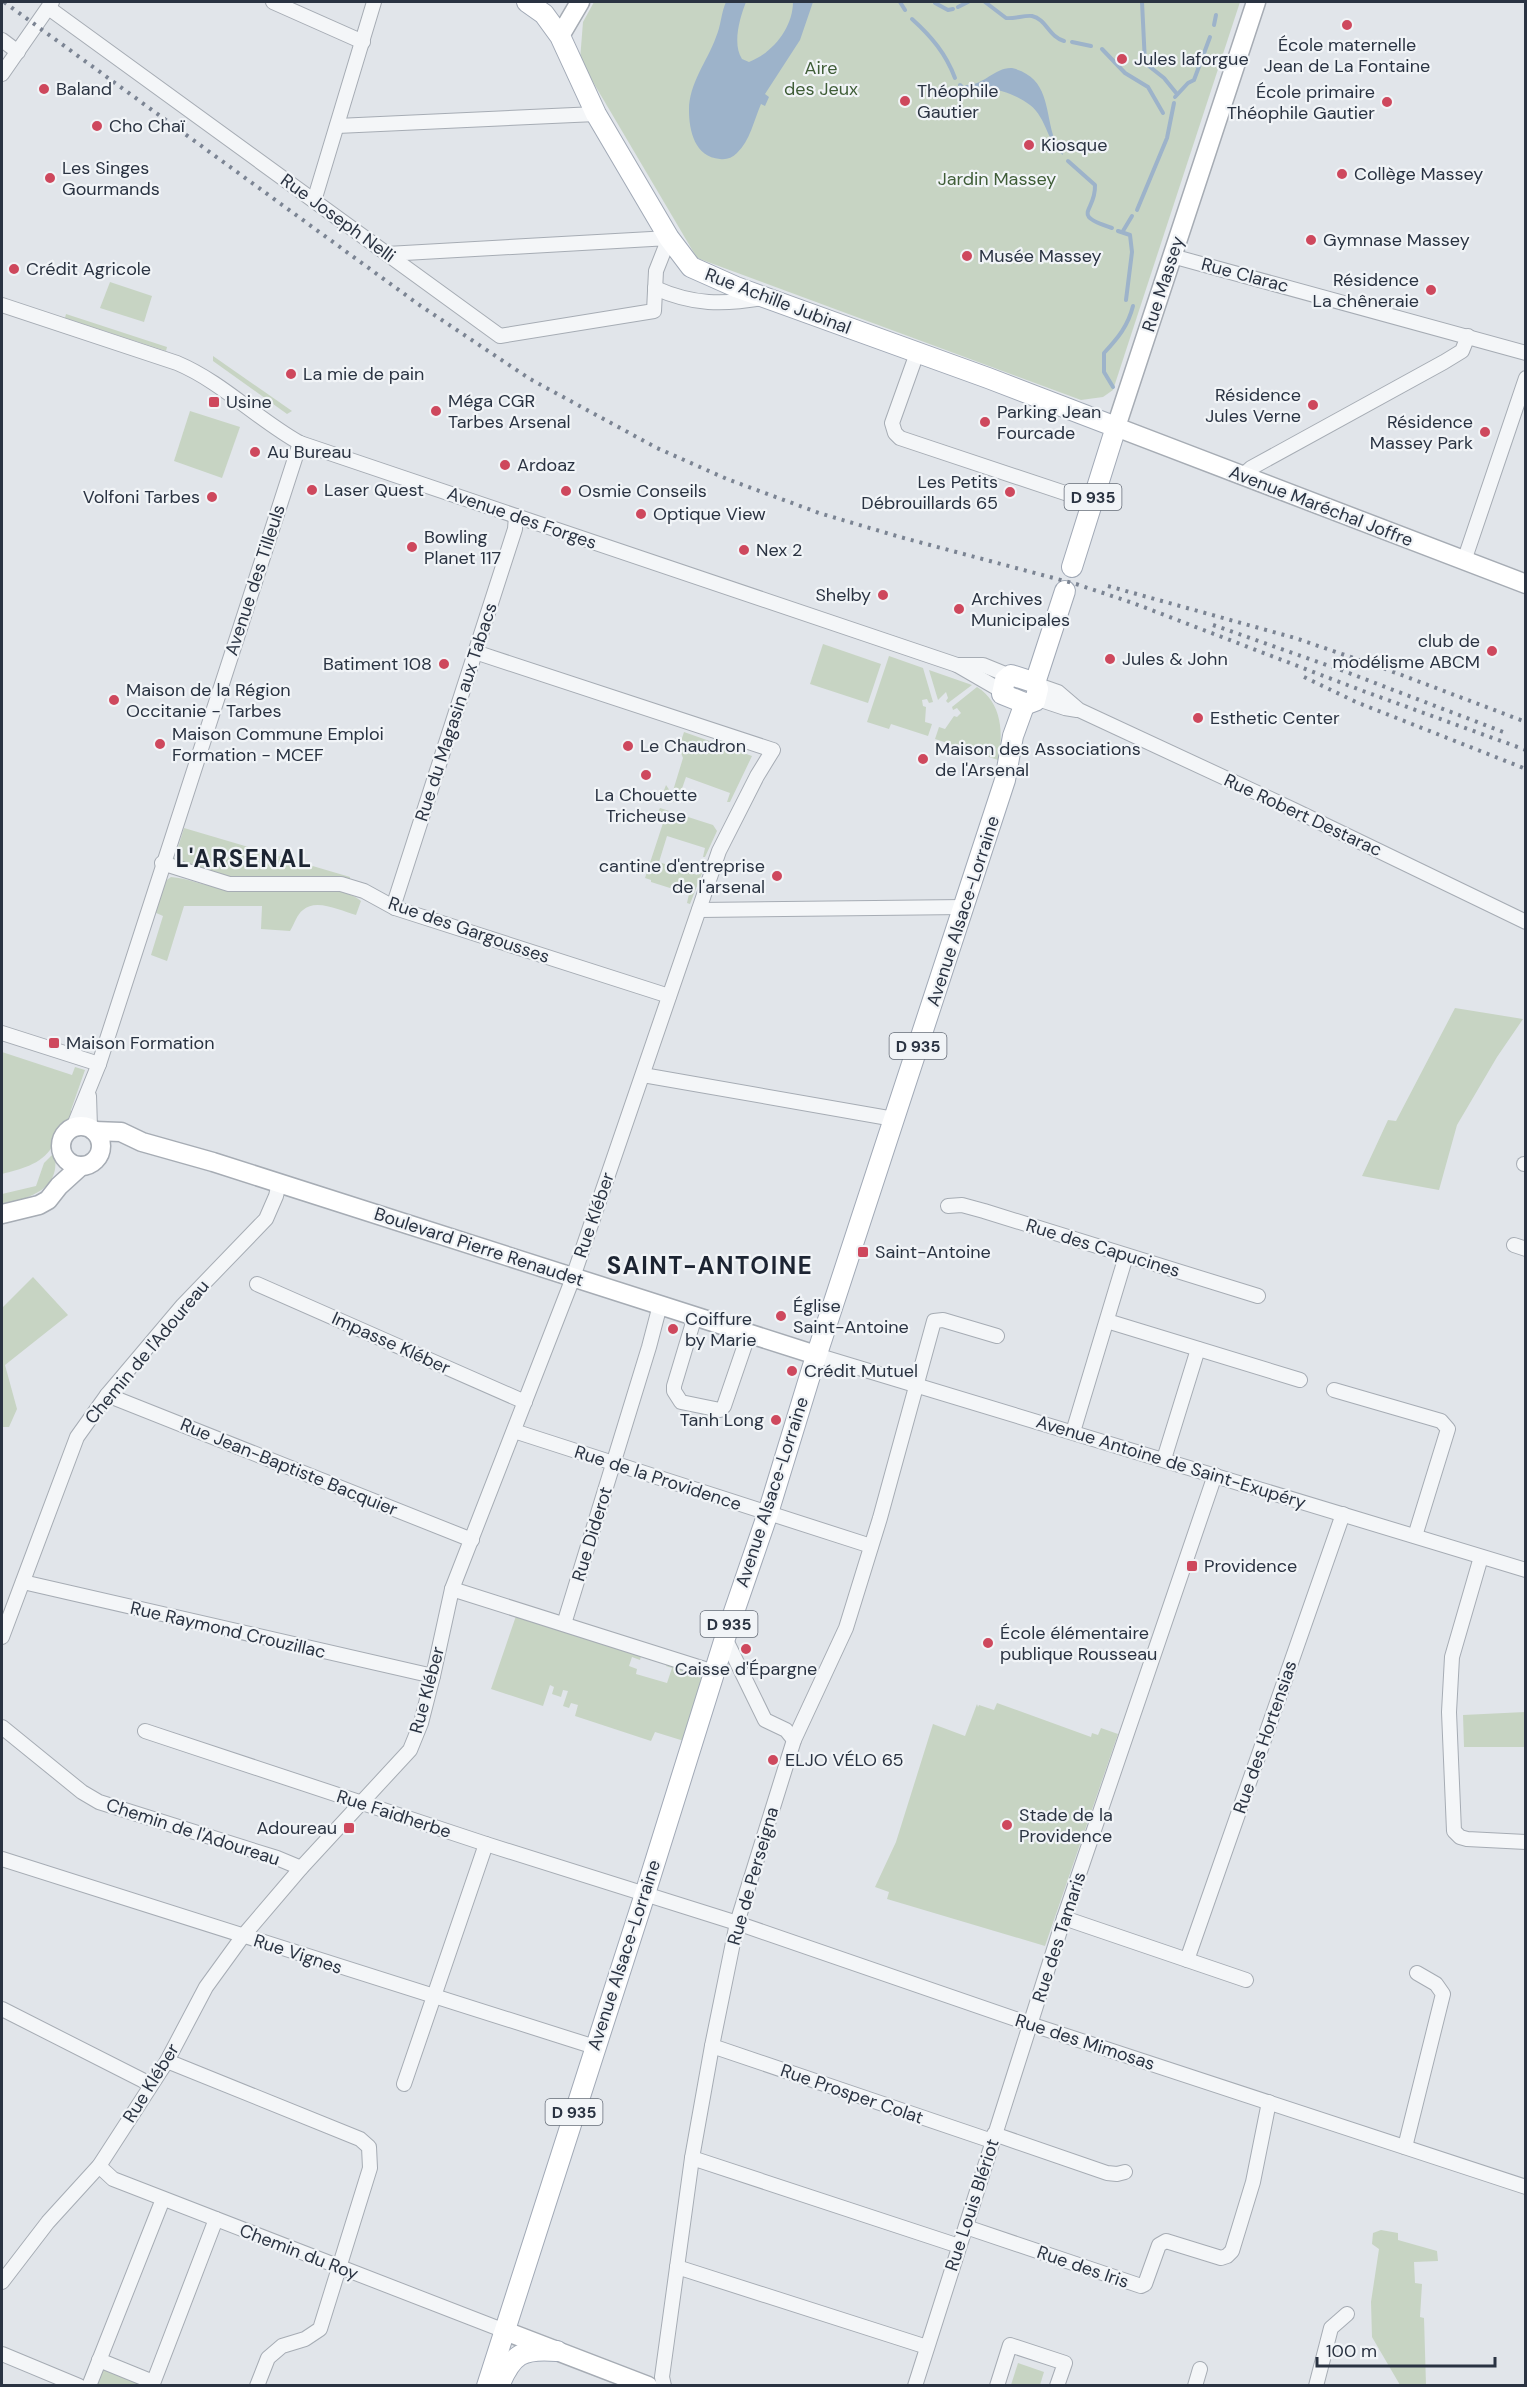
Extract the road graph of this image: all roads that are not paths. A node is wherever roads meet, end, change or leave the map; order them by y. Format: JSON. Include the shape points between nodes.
{"nodes":[{"id":1,"x":273,"y":2,"type":"edge"},
{"id":2,"x":374,"y":2,"type":"edge"},
{"id":3,"x":527,"y":2,"type":"edge"},
{"id":4,"x":580,"y":2,"type":"edge"},
{"id":5,"x":1256,"y":2,"type":"edge"},
{"id":6,"x":51,"y":5,"type":"edge"},
{"id":7,"x":544,"y":8,"type":"edge"},
{"id":8,"x":560,"y":36,"type":"junction"},
{"id":9,"x":2,"y":40,"type":"edge"},
{"id":10,"x":363,"y":42,"type":"junction"},
{"id":11,"x":18,"y":52,"type":"junction"},
{"id":12,"x":2,"y":74,"type":"edge"},
{"id":13,"x":596,"y":114,"type":"junction"},
{"id":14,"x":337,"y":126,"type":"junction"},
{"id":15,"x":314,"y":201,"type":"junction"},
{"id":16,"x":669,"y":238,"type":"junction"},
{"id":17,"x":387,"y":254,"type":"junction"},
{"id":18,"x":1172,"y":256,"type":"junction"},
{"id":19,"x":655,"y":288,"type":"junction"},
{"id":20,"x":767,"y":298,"type":"junction"},
{"id":21,"x":2,"y":305,"type":"edge"},
{"id":22,"x":1468,"y":336,"type":"junction"},
{"id":23,"x":917,"y":353,"type":"junction"},
{"id":24,"x":1526,"y":353,"type":"edge"},
{"id":25,"x":1526,"y":378,"type":"edge"},
{"id":26,"x":1116,"y":427,"type":"junction"},
{"id":27,"x":300,"y":443,"type":"junction"},
{"id":28,"x":1242,"y":476,"type":"junction"},
{"id":29,"x":1083,"y":499,"type":"dead end"},
{"id":30,"x":516,"y":516,"type":"junction"},
{"id":31,"x":1464,"y":561,"type":"junction"},
{"id":32,"x":1072,"y":567,"type":"dead end"},
{"id":33,"x":1526,"y":584,"type":"edge"},
{"id":34,"x":1065,"y":591,"type":"dead end"},
{"id":35,"x":475,"y":652,"type":"junction"},
{"id":36,"x":1021,"y":690,"type":"junction"},
{"id":37,"x":162,"y":863,"type":"junction"},
{"id":38,"x":964,"y":907,"type":"junction"},
{"id":39,"x":395,"y":908,"type":"junction"},
{"id":40,"x":699,"y":910,"type":"junction"},
{"id":41,"x":1526,"y":922,"type":"edge"},
{"id":42,"x":669,"y":996,"type":"junction"},
{"id":43,"x":2,"y":1033,"type":"edge"},
{"id":44,"x":99,"y":1064,"type":"junction"},
{"id":45,"x":643,"y":1075,"type":"junction"},
{"id":46,"x":894,"y":1119,"type":"junction"},
{"id":47,"x":85,"y":1129,"type":"junction"},
{"id":48,"x":142,"y":1142,"type":"junction"},
{"id":49,"x":101,"y":1150,"type":"junction"},
{"id":50,"x":62,"y":1152,"type":"junction"},
{"id":51,"x":81,"y":1166,"type":"junction"},
{"id":52,"x":279,"y":1183,"type":"junction"},
{"id":53,"x":59,"y":1186,"type":"junction"},
{"id":54,"x":948,"y":1206,"type":"dead end"},
{"id":55,"x":2,"y":1214,"type":"edge"},
{"id":56,"x":1126,"y":1256,"type":"junction"},
{"id":57,"x":572,"y":1277,"type":"junction"},
{"id":58,"x":257,"y":1284,"type":"dead end"},
{"id":59,"x":1258,"y":1296,"type":"dead end"},
{"id":60,"x":660,"y":1305,"type":"junction"},
{"id":61,"x":695,"y":1316,"type":"junction"},
{"id":62,"x":1107,"y":1321,"type":"junction"},
{"id":63,"x":749,"y":1333,"type":"junction"},
{"id":64,"x":991,"y":1334,"type":"dead end"},
{"id":65,"x":1198,"y":1349,"type":"junction"},
{"id":66,"x":816,"y":1355,"type":"junction"},
{"id":67,"x":1300,"y":1380,"type":"dead end"},
{"id":68,"x":916,"y":1385,"type":"junction"},
{"id":69,"x":1334,"y":1390,"type":"dead end"},
{"id":70,"x":107,"y":1395,"type":"junction"},
{"id":71,"x":525,"y":1402,"type":"junction"},
{"id":72,"x":514,"y":1431,"type":"junction"},
{"id":73,"x":1073,"y":1432,"type":"junction"},
{"id":74,"x":1164,"y":1459,"type":"junction"},
{"id":75,"x":613,"y":1464,"type":"junction"},
{"id":76,"x":1215,"y":1475,"type":"junction"},
{"id":77,"x":768,"y":1513,"type":"junction"},
{"id":78,"x":1343,"y":1514,"type":"junction"},
{"id":79,"x":1415,"y":1536,"type":"junction"},
{"id":80,"x":472,"y":1540,"type":"junction"},
{"id":81,"x":871,"y":1546,"type":"junction"},
{"id":82,"x":1481,"y":1557,"type":"junction"},
{"id":83,"x":1526,"y":1570,"type":"edge"},
{"id":84,"x":23,"y":1582,"type":"junction"},
{"id":85,"x":452,"y":1589,"type":"junction"},
{"id":86,"x":564,"y":1624,"type":"junction"},
{"id":87,"x":2,"y":1638,"type":"edge"},
{"id":88,"x":725,"y":1638,"type":"junction"},
{"id":89,"x":714,"y":1672,"type":"junction"},
{"id":90,"x":434,"y":1676,"type":"junction"},
{"id":91,"x":2,"y":1727,"type":"edge"},
{"id":92,"x":145,"y":1731,"type":"dead end"},
{"id":93,"x":794,"y":1740,"type":"junction"},
{"id":94,"x":360,"y":1802,"type":"junction"},
{"id":95,"x":1526,"y":1842,"type":"edge"},
{"id":96,"x":486,"y":1844,"type":"junction"},
{"id":97,"x":2,"y":1859,"type":"edge"},
{"id":98,"x":301,"y":1868,"type":"junction"},
{"id":99,"x":645,"y":1894,"type":"junction"},
{"id":100,"x":1064,"y":1918,"type":"junction"},
{"id":101,"x":737,"y":1923,"type":"junction"},
{"id":102,"x":243,"y":1936,"type":"junction"},
{"id":103,"x":1187,"y":1960,"type":"junction"},
{"id":104,"x":1417,"y":1973,"type":"dead end"},
{"id":105,"x":1246,"y":1980,"type":"dead end"},
{"id":106,"x":433,"y":1997,"type":"junction"},
{"id":107,"x":2,"y":2009,"type":"edge"},
{"id":108,"x":1030,"y":2024,"type":"junction"},
{"id":109,"x":712,"y":2046,"type":"junction"},
{"id":110,"x":595,"y":2047,"type":"junction"},
{"id":111,"x":167,"y":2061,"type":"junction"},
{"id":112,"x":150,"y":2084,"type":"junction"},
{"id":113,"x":404,"y":2084,"type":"dead end"},
{"id":114,"x":1269,"y":2103,"type":"junction"},
{"id":115,"x":993,"y":2138,"type":"junction"},
{"id":116,"x":1406,"y":2147,"type":"junction"},
{"id":117,"x":692,"y":2158,"type":"junction"},
{"id":118,"x":99,"y":2166,"type":"junction"},
{"id":119,"x":1125,"y":2172,"type":"dead end"},
{"id":120,"x":1526,"y":2187,"type":"edge"},
{"id":121,"x":163,"y":2199,"type":"junction"},
{"id":122,"x":216,"y":2219,"type":"junction"},
{"id":123,"x":966,"y":2227,"type":"junction"},
{"id":124,"x":959,"y":2246,"type":"junction"},
{"id":125,"x":677,"y":2267,"type":"junction"},
{"id":126,"x":340,"y":2268,"type":"junction"},
{"id":127,"x":2,"y":2282,"type":"edge"},
{"id":128,"x":1347,"y":2314,"type":"dead end"},
{"id":129,"x":505,"y":2331,"type":"junction"},
{"id":130,"x":927,"y":2347,"type":"junction"},
{"id":131,"x":557,"y":2351,"type":"junction"},
{"id":132,"x":2,"y":2354,"type":"edge"},
{"id":133,"x":99,"y":2360,"type":"junction"},
{"id":134,"x":1200,"y":2368,"type":"dead end"},
{"id":135,"x":152,"y":2384,"type":"edge"},
{"id":136,"x":79,"y":2385,"type":"edge"},
{"id":137,"x":89,"y":2385,"type":"edge"},
{"id":138,"x":258,"y":2385,"type":"edge"},
{"id":139,"x":486,"y":2385,"type":"edge"},
{"id":140,"x":499,"y":2385,"type":"edge"},
{"id":141,"x":648,"y":2385,"type":"edge"},
{"id":142,"x":664,"y":2385,"type":"edge"},
{"id":143,"x":915,"y":2385,"type":"edge"},
{"id":144,"x":997,"y":2385,"type":"edge"},
{"id":145,"x":1057,"y":2385,"type":"edge"},
{"id":146,"x":1195,"y":2385,"type":"edge"},
{"id":147,"x":1316,"y":2385,"type":"edge"}],
"edges":[{"from":1,"to":10,"type":"street"},
{"from":2,"to":10,"type":"street"},
{"from":3,"to":7,"type":"main road","name":"Rue Achille Jubinal"},
{"from":4,"to":8,"type":"street"},
{"from":5,"to":18,"type":"street","name":"Rue Massey"},
{"from":6,"to":11,"type":"street"},
{"from":6,"to":15,"type":"street","name":"Rue Joseph Nelli"},
{"from":7,"to":8,"type":"main road","name":"Rue Achille Jubinal"},
{"from":8,"to":13,"type":"main road","name":"Rue Achille Jubinal"},
{"from":9,"to":11,"type":"street"},
{"from":10,"to":14,"type":"street"},
{"from":11,"to":12,"type":"street"},
{"from":13,"to":14,"type":"street"},
{"from":13,"to":16,"type":"main road","name":"Rue Achille Jubinal"},
{"from":14,"to":15,"type":"street"},
{"from":15,"to":17,"type":"street","name":"Rue Joseph Nelli"},
{"from":16,"to":17,"type":"street"},
{"from":16,"to":19,"type":"street","via":[[656,271]]},
{"from":16,"to":20,"type":"main road","name":"Rue Achille Jubinal","via":[[691,267]]},
{"from":17,"to":19,"type":"street","name":"Rue Joseph Nelli","via":[[500,336],[654,311]]},
{"from":18,"to":22,"type":"street","name":"Rue Clarac"},
{"from":18,"to":26,"type":"street","name":"Rue Massey"},
{"from":19,"to":20,"type":"street","via":[[703,303]]},
{"from":20,"to":23,"type":"main road","name":"Rue Achille Jubinal"},
{"from":21,"to":27,"type":"street","name":"Avenue des Forges","via":[[198,372]]},
{"from":22,"to":24,"type":"street","name":"Rue Clarac"},
{"from":22,"to":28,"type":"street","via":[[1462,351]]},
{"from":23,"to":26,"type":"main road","name":"Rue Achille Jubinal"},
{"from":23,"to":29,"type":"street","via":[[892,423],[900,438]]},
{"from":25,"to":31,"type":"street"},
{"from":26,"to":28,"type":"street","name":"Avenue Maréchal Joffre"},
{"from":26,"to":32,"type":"main road","name":"Rue Massey","number":"D 935"},
{"from":27,"to":30,"type":"street","name":"Avenue des Forges"},
{"from":27,"to":37,"type":"street","name":"Avenue des Tilleuls"},
{"from":28,"to":31,"type":"street","name":"Avenue Maréchal Joffre"},
{"from":30,"to":35,"type":"street","name":"Rue du Magasin aux Tabacs"},
{"from":30,"to":36,"type":"street","name":"Avenue des Forges","via":[[957,665],[983,665]]},
{"from":31,"to":33,"type":"street","name":"Avenue Maréchal Joffre"},
{"from":34,"to":36,"type":"main road","name":"Avenue Alsace-Lorraine","number":"D 935"},
{"from":35,"to":39,"type":"street","name":"Rue du Magasin aux Tabacs"},
{"from":35,"to":40,"type":"street","name":"Rue Kléber","via":[[772,750],[719,851]]},
{"from":36,"to":38,"type":"main road","name":"Avenue Alsace-Lorraine","number":"D 935","via":[[1005,780]]},
{"from":36,"to":41,"type":"street","name":"Rue Robert Destarac","via":[[1079,710]]},
{"from":37,"to":39,"type":"street","name":"Rue des Gargousses","via":[[229,884],[341,884]]},
{"from":37,"to":44,"type":"street","name":"Avenue des Tilleuls"},
{"from":38,"to":40,"type":"street"},
{"from":38,"to":46,"type":"main road","name":"Avenue Alsace-Lorraine","number":"D 935"},
{"from":39,"to":42,"type":"street","name":"Rue des Gargousses"},
{"from":40,"to":42,"type":"street","name":"Rue Kléber"},
{"from":42,"to":45,"type":"street","name":"Rue Kléber"},
{"from":43,"to":44,"type":"street"},
{"from":44,"to":47,"type":"street","name":"Avenue des Tilleuls","via":[[88,1094]]},
{"from":45,"to":46,"type":"street"},
{"from":45,"to":57,"type":"street","name":"Rue Kléber"},
{"from":46,"to":66,"type":"main road","name":"Avenue Alsace-Lorraine","number":"D 935"},
{"from":47,"to":48,"type":"street","name":"Boulevard Pierre Renaudet","via":[[121,1132]]},
{"from":47,"to":49,"type":"street","via":[[98,1137]]},
{"from":47,"to":50,"type":"street","via":[[64,1136]]},
{"from":48,"to":49,"type":"street","name":"Boulevard Pierre Renaudet"},
{"from":48,"to":52,"type":"street","name":"Boulevard Pierre Renaudet"},
{"from":49,"to":51,"type":"street","via":[[92,1163]]},
{"from":50,"to":51,"type":"street","via":[[69,1162]]},
{"from":50,"to":53,"type":"street"},
{"from":51,"to":53,"type":"street"},
{"from":52,"to":57,"type":"street","name":"Boulevard Pierre Renaudet"},
{"from":52,"to":70,"type":"street","name":"Chemin de l'Adoureau","via":[[266,1219],[183,1305]]},
{"from":53,"to":55,"type":"street","via":[[39,1205]]},
{"from":54,"to":56,"type":"street","name":"Rue des Capucines","via":[[973,1208]]},
{"from":56,"to":59,"type":"street","name":"Rue des Capucines"},
{"from":56,"to":62,"type":"street"},
{"from":57,"to":60,"type":"street","name":"Boulevard Pierre Renaudet"},
{"from":57,"to":71,"type":"street","name":"Rue Kléber"},
{"from":58,"to":71,"type":"street","name":"Impasse Kléber"},
{"from":60,"to":61,"type":"street","name":"Boulevard Pierre Renaudet"},
{"from":60,"to":75,"type":"street","name":"Rue Diderot"},
{"from":61,"to":63,"type":"street","name":"Boulevard Pierre Renaudet"},
{"from":61,"to":63,"type":"street","via":[[674,1386],[681,1402],[720,1410],[724,1406]]},
{"from":62,"to":65,"type":"street"},
{"from":62,"to":73,"type":"street"},
{"from":63,"to":66,"type":"street","name":"Boulevard Pierre Renaudet"},
{"from":64,"to":68,"type":"street","name":"Rue de Perseigna","via":[[934,1321]]},
{"from":65,"to":67,"type":"street"},
{"from":65,"to":74,"type":"street"},
{"from":66,"to":68,"type":"street","name":"Avenue Antoine de Saint-Exupéry"},
{"from":66,"to":77,"type":"main road","name":"Avenue Alsace-Lorraine","number":"D 935"},
{"from":68,"to":73,"type":"street","name":"Avenue Antoine de Saint-Exupéry"},
{"from":68,"to":81,"type":"street","name":"Rue de Perseigna"},
{"from":69,"to":79,"type":"street","via":[[1446,1425],[1448,1429]]},
{"from":70,"to":80,"type":"street","name":"Rue Jean-Baptiste Bacquier"},
{"from":70,"to":84,"type":"street","name":"Chemin de l'Adoureau","via":[[77,1437]]},
{"from":71,"to":72,"type":"street","name":"Rue Kléber"},
{"from":72,"to":75,"type":"street","name":"Rue de la Providence"},
{"from":72,"to":80,"type":"street","name":"Rue Kléber"},
{"from":73,"to":74,"type":"street","name":"Avenue Antoine de Saint-Exupéry"},
{"from":74,"to":76,"type":"street","name":"Avenue Antoine de Saint-Exupéry"},
{"from":75,"to":77,"type":"street","name":"Rue de la Providence"},
{"from":75,"to":86,"type":"street","name":"Rue Diderot"},
{"from":76,"to":78,"type":"street","name":"Avenue Antoine de Saint-Exupéry"},
{"from":76,"to":100,"type":"street","name":"Rue des Tamaris"},
{"from":77,"to":81,"type":"street","name":"Rue de la Providence"},
{"from":77,"to":88,"type":"main road","name":"Avenue Alsace-Lorraine","number":"D 935"},
{"from":78,"to":79,"type":"street","name":"Avenue Antoine de Saint-Exupéry"},
{"from":78,"to":103,"type":"street","name":"Rue des Hortensias"},
{"from":79,"to":82,"type":"street","name":"Avenue Antoine de Saint-Exupéry"},
{"from":80,"to":85,"type":"street","name":"Rue Kléber"},
{"from":81,"to":93,"type":"street","name":"Rue de Perseigna","via":[[838,1647]]},
{"from":82,"to":83,"type":"street","name":"Avenue Antoine de Saint-Exupéry"},
{"from":82,"to":95,"type":"street","via":[[1452,1657],[1449,1712],[1454,1831],[1467,1839]]},
{"from":84,"to":87,"type":"street","name":"Chemin de l'Adoureau"},
{"from":84,"to":90,"type":"street","name":"Rue Raymond Crouzillac"},
{"from":85,"to":86,"type":"street"},
{"from":85,"to":90,"type":"street","name":"Rue Kléber"},
{"from":86,"to":89,"type":"street"},
{"from":88,"to":89,"type":"main road","name":"Avenue Alsace-Lorraine","number":"D 935"},
{"from":88,"to":93,"type":"street","via":[[765,1720],[786,1730]]},
{"from":89,"to":99,"type":"main road","name":"Avenue Alsace-Lorraine","number":"D 935"},
{"from":90,"to":94,"type":"street","name":"Rue Kléber","via":[[410,1750]]},
{"from":91,"to":98,"type":"street","name":"Chemin de l'Adoureau","via":[[99,1802]]},
{"from":92,"to":94,"type":"street","name":"Rue Faidherbe"},
{"from":93,"to":101,"type":"street","name":"Rue de Perseigna"},
{"from":94,"to":96,"type":"street","name":"Rue Faidherbe"},
{"from":94,"to":98,"type":"street","name":"Rue Kléber"},
{"from":96,"to":99,"type":"street","name":"Rue Faidherbe"},
{"from":96,"to":106,"type":"street"},
{"from":97,"to":102,"type":"street","name":"Rue Vignes"},
{"from":98,"to":102,"type":"street","name":"Rue Kléber"},
{"from":99,"to":101,"type":"street","name":"Rue des Mimosas"},
{"from":99,"to":110,"type":"main road","name":"Avenue Alsace-Lorraine","number":"D 935"},
{"from":100,"to":103,"type":"street"},
{"from":100,"to":108,"type":"street","name":"Rue des Tamaris"},
{"from":101,"to":108,"type":"street","name":"Rue des Mimosas"},
{"from":101,"to":109,"type":"street","name":"Rue de Perseigna"},
{"from":102,"to":106,"type":"street","name":"Rue Vignes"},
{"from":102,"to":111,"type":"street","name":"Rue Kléber","via":[[206,1987]]},
{"from":103,"to":105,"type":"street"},
{"from":104,"to":116,"type":"street","via":[[1436,1984],[1443,1994]]},
{"from":106,"to":110,"type":"street","name":"Rue Vignes"},
{"from":106,"to":113,"type":"street"},
{"from":107,"to":112,"type":"street"},
{"from":108,"to":114,"type":"street","name":"Rue des Mimosas"},
{"from":108,"to":115,"type":"street","name":"Rue Louis Blériot"},
{"from":109,"to":115,"type":"street","name":"Rue Prosper Colat"},
{"from":109,"to":117,"type":"street","name":"Rue de Perseigna"},
{"from":110,"to":129,"type":"main road","name":"Avenue Alsace-Lorraine","number":"D 935"},
{"from":111,"to":112,"type":"street","name":"Rue Kléber"},
{"from":111,"to":126,"type":"street","via":[[360,2139],[369,2147],[370,2168]]},
{"from":112,"to":118,"type":"street","name":"Rue Kléber"},
{"from":114,"to":116,"type":"street","name":"Rue des Mimosas"},
{"from":114,"to":123,"type":"street","name":"Rue des Iris","via":[[1253,2182],[1232,2251],[1227,2256],[1221,2258],[1166,2241],[1159,2245],[1141,2286]]},
{"from":115,"to":119,"type":"street","name":"Rue Prosper Colat","via":[[1107,2173]]},
{"from":115,"to":123,"type":"street","name":"Rue Louis Blériot"},
{"from":116,"to":120,"type":"street","name":"Rue des Mimosas"},
{"from":117,"to":124,"type":"street"},
{"from":117,"to":125,"type":"street","name":"Rue de Perseigna"},
{"from":118,"to":121,"type":"street","name":"Chemin du Roy","via":[[112,2179]]},
{"from":118,"to":127,"type":"street","name":"Rue Kléber","via":[[48,2222]]},
{"from":121,"to":122,"type":"street","name":"Chemin du Roy"},
{"from":121,"to":133,"type":"street"},
{"from":122,"to":126,"type":"street","name":"Chemin du Roy"},
{"from":122,"to":135,"type":"street"},
{"from":123,"to":124,"type":"street","name":"Rue Louis Blériot"},
{"from":124,"to":130,"type":"street","name":"Rue Louis Blériot"},
{"from":125,"to":130,"type":"street"},
{"from":125,"to":142,"type":"street","name":"Rue de Perseigna"},
{"from":126,"to":129,"type":"street","name":"Chemin du Roy"},
{"from":126,"to":138,"type":"street","via":[[320,2329],[282,2346],[268,2358]]},
{"from":128,"to":147,"type":"street","via":[[1331,2328]]},
{"from":129,"to":131,"type":"street"},
{"from":129,"to":139,"type":"main road","name":"Avenue Alsace-Lorraine","number":"D 935"},
{"from":130,"to":143,"type":"street","name":"Rue Louis Blériot"},
{"from":131,"to":140,"type":"main road","via":[[541,2350],[514,2357]]},
{"from":131,"to":141,"type":"street"},
{"from":132,"to":136,"type":"street"},
{"from":133,"to":135,"type":"street"},
{"from":133,"to":137,"type":"street"},
{"from":134,"to":146,"type":"street"},
{"from":144,"to":145,"type":"street","via":[[1010,2345],[1065,2363]]}]}
